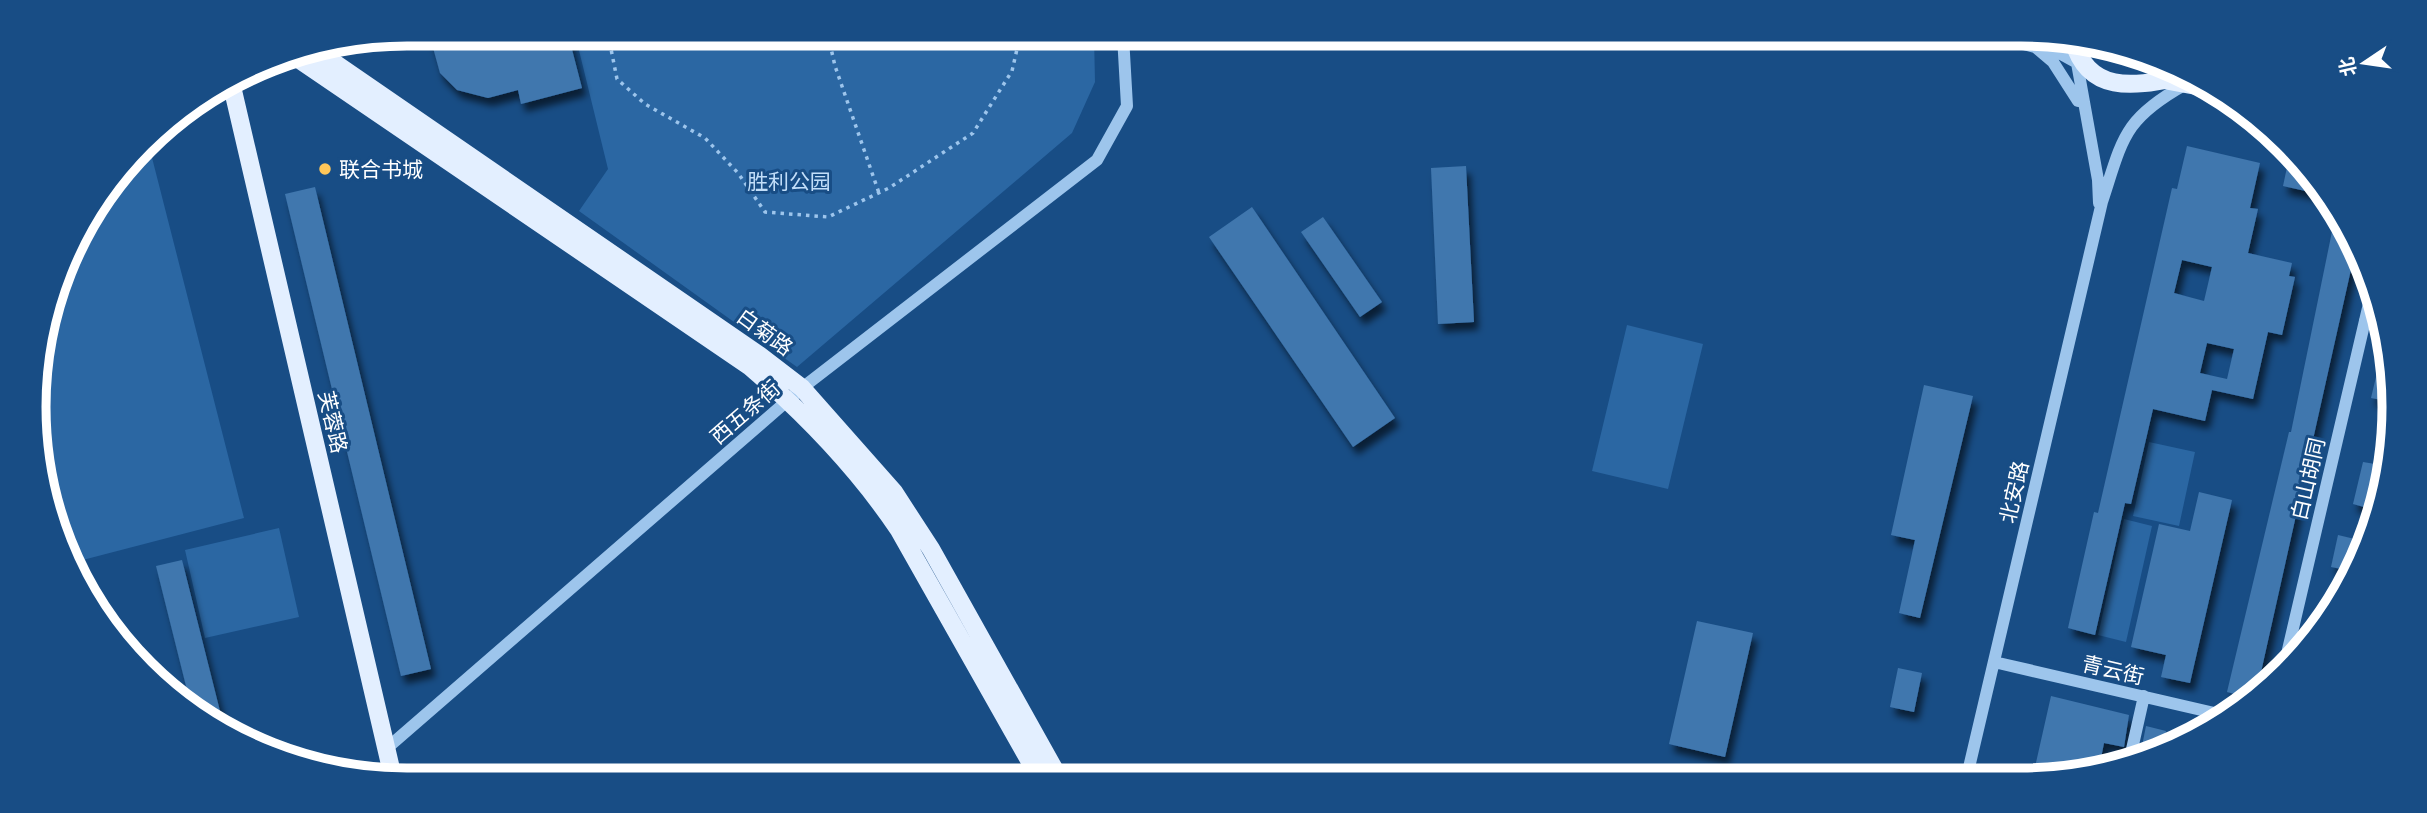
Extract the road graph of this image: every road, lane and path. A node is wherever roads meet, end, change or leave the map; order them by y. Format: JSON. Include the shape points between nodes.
{"nodes":[{"id":1,"x":610,"y":45,"type":"edge"},
{"id":2,"x":830,"y":45,"type":"edge"},
{"id":3,"x":1018,"y":45,"type":"edge"},
{"id":4,"x":1124,"y":45,"type":"edge"},
{"id":5,"x":2033,"y":45,"type":"edge"},
{"id":6,"x":2034,"y":46,"type":"edge"},
{"id":7,"x":2074,"y":50,"type":"edge"},
{"id":8,"x":2076,"y":50,"type":"edge"},
{"id":9,"x":323,"y":55,"type":"edge"},
{"id":10,"x":302,"y":61,"type":"edge"},
{"id":11,"x":2076,"y":62,"type":"junction"},
{"id":12,"x":2095,"y":73,"type":"junction"},
{"id":13,"x":2174,"y":80,"type":"edge"},
{"id":14,"x":2182,"y":84,"type":"edge"},
{"id":15,"x":233,"y":90,"type":"edge"},
{"id":16,"x":2199,"y":93,"type":"edge"},
{"id":17,"x":2143,"y":113,"type":"junction"},
{"id":18,"x":2089,"y":132,"type":"junction"},
{"id":19,"x":879,"y":193,"type":"junction"},
{"id":20,"x":2098,"y":217,"type":"junction"},
{"id":21,"x":2368,"y":309,"type":"edge"},
{"id":22,"x":2365,"y":320,"type":"junction"},
{"id":23,"x":2371,"y":321,"type":"edge"},
{"id":24,"x":795,"y":394,"type":"junction"},
{"id":25,"x":2288,"y":649,"type":"edge"},
{"id":26,"x":1994,"y":662,"type":"junction"},
{"id":27,"x":2144,"y":696,"type":"junction"},
{"id":28,"x":2212,"y":712,"type":"edge"},
{"id":29,"x":386,"y":749,"type":"junction"},
{"id":30,"x":2132,"y":750,"type":"edge"},
{"id":31,"x":391,"y":767,"type":"edge"},
{"id":32,"x":1034,"y":768,"type":"edge"},
{"id":33,"x":1054,"y":768,"type":"edge"},
{"id":34,"x":1969,"y":768,"type":"edge"}],
"edges":[{"from":1,"to":19,"type":"path","via":[[617,79],[645,104],[705,138],[738,173],[765,212],[828,217]]},
{"from":2,"to":19,"type":"path"},
{"from":3,"to":19,"type":"path","via":[[1012,71],[973,132]]},
{"from":4,"to":24,"type":"street","name":"西五条街","via":[[1127,106],[1097,160]]},
{"from":5,"to":18,"type":"street","via":[[2062,73]]},
{"from":6,"to":11,"type":"street"},
{"from":7,"to":11,"type":"street"},
{"from":8,"to":12,"type":"main road"},
{"from":9,"to":24,"type":"main road","name":"白菊路","via":[[759,355]]},
{"from":10,"to":24,"type":"main road","name":"白菊路"},
{"from":11,"to":12,"type":"street"},
{"from":11,"to":18,"type":"street"},
{"from":12,"to":13,"type":"main road","via":[[2127,86]]},
{"from":14,"to":17,"type":"street"},
{"from":15,"to":29,"type":"main road","name":"芙蓉路"},
{"from":16,"to":17,"type":"street","via":[[2171,99]]},
{"from":17,"to":20,"type":"street","via":[[2127,130]]},
{"from":18,"to":20,"type":"street","via":[[2098,180]]},
{"from":20,"to":26,"type":"street","name":"北安路"},
{"from":21,"to":22,"type":"street","name":"白山胡同"},
{"from":22,"to":23,"type":"street"},
{"from":22,"to":25,"type":"street","name":"白山胡同"},
{"from":24,"to":29,"type":"street","name":"西五条街"},
{"from":24,"to":32,"type":"main road","name":"白菊路","via":[[899,530]]},
{"from":24,"to":33,"type":"main road","name":"白菊路","via":[[894,492]]},
{"from":26,"to":27,"type":"street","name":"青云街"},
{"from":26,"to":34,"type":"street","name":"北安路"},
{"from":27,"to":28,"type":"street","name":"青云街"},
{"from":27,"to":30,"type":"street"},
{"from":29,"to":31,"type":"main road","name":"芙蓉路"}]}
